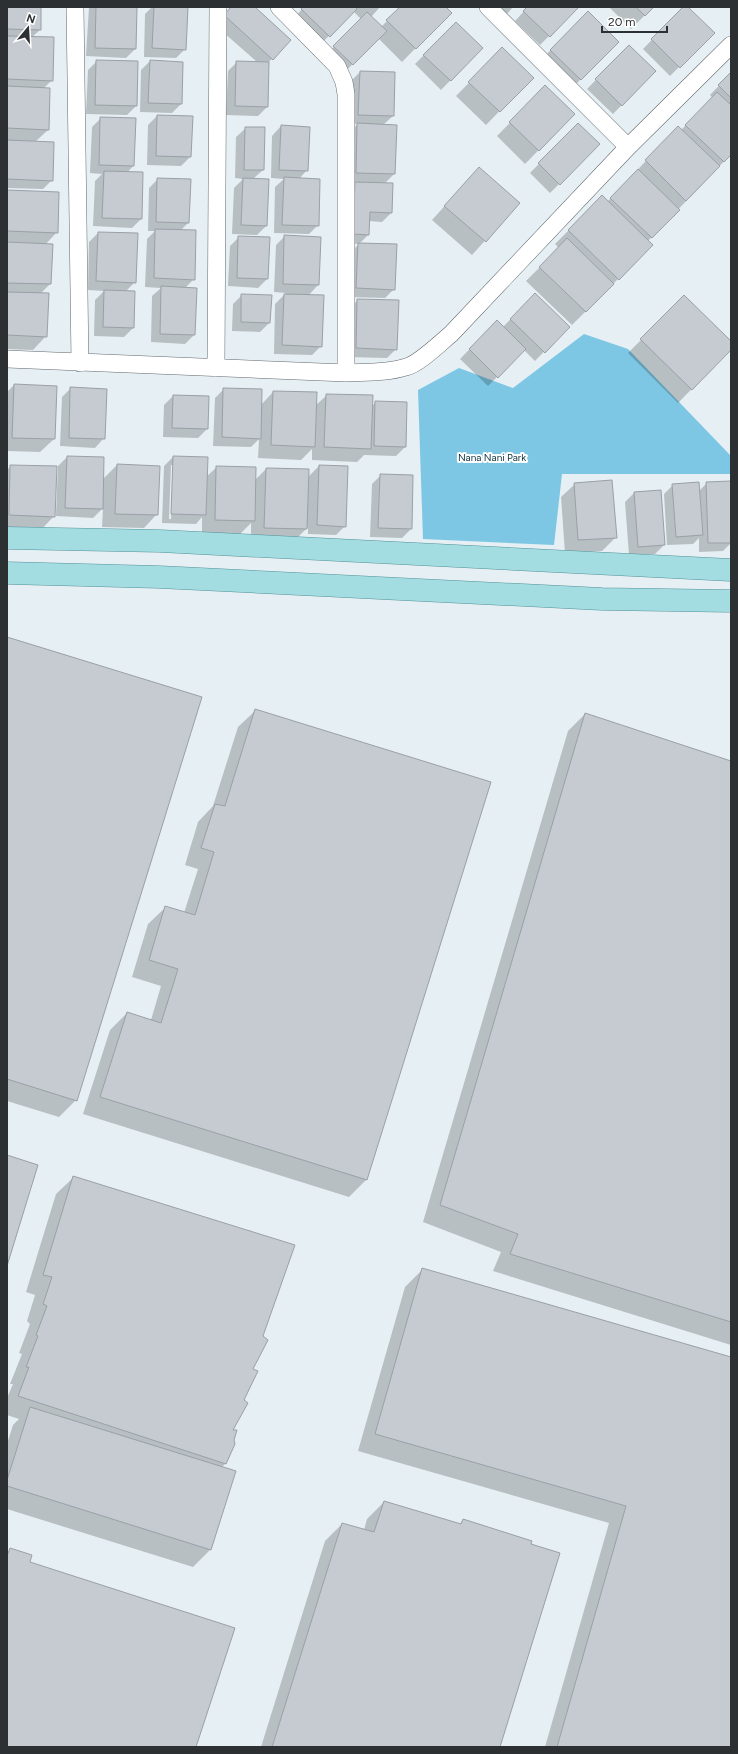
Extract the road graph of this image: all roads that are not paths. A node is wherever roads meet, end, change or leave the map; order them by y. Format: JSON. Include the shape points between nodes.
{"nodes":[{"id":1,"x":75,"y":7,"type":"edge"},
{"id":2,"x":218,"y":7,"type":"edge"},
{"id":3,"x":278,"y":7,"type":"edge"},
{"id":4,"x":488,"y":7,"type":"edge"},
{"id":5,"x":731,"y":45,"type":"edge"},
{"id":6,"x":628,"y":147,"type":"junction"},
{"id":7,"x":7,"y":359,"type":"edge"},
{"id":8,"x":80,"y":363,"type":"junction"},
{"id":9,"x":216,"y":368,"type":"junction"},
{"id":10,"x":346,"y":373,"type":"junction"},
{"id":11,"x":7,"y":538,"type":"edge"},
{"id":12,"x":731,"y":570,"type":"edge"},
{"id":13,"x":7,"y":573,"type":"edge"},
{"id":14,"x":731,"y":601,"type":"edge"}],
"edges":[{"from":1,"to":8,"type":"street"},
{"from":2,"to":9,"type":"street"},
{"from":3,"to":10,"type":"street","via":[[337,66],[344,82]]},
{"from":4,"to":6,"type":"street"},
{"from":5,"to":6,"type":"street"},
{"from":6,"to":10,"type":"street","via":[[451,334],[431,351],[407,367]]},
{"from":7,"to":8,"type":"street"},
{"from":8,"to":9,"type":"street"},
{"from":9,"to":10,"type":"street"},
{"from":11,"to":12,"type":"main road","via":[[160,541]]},
{"from":13,"to":14,"type":"main road","via":[[159,577],[602,599]]}]}
